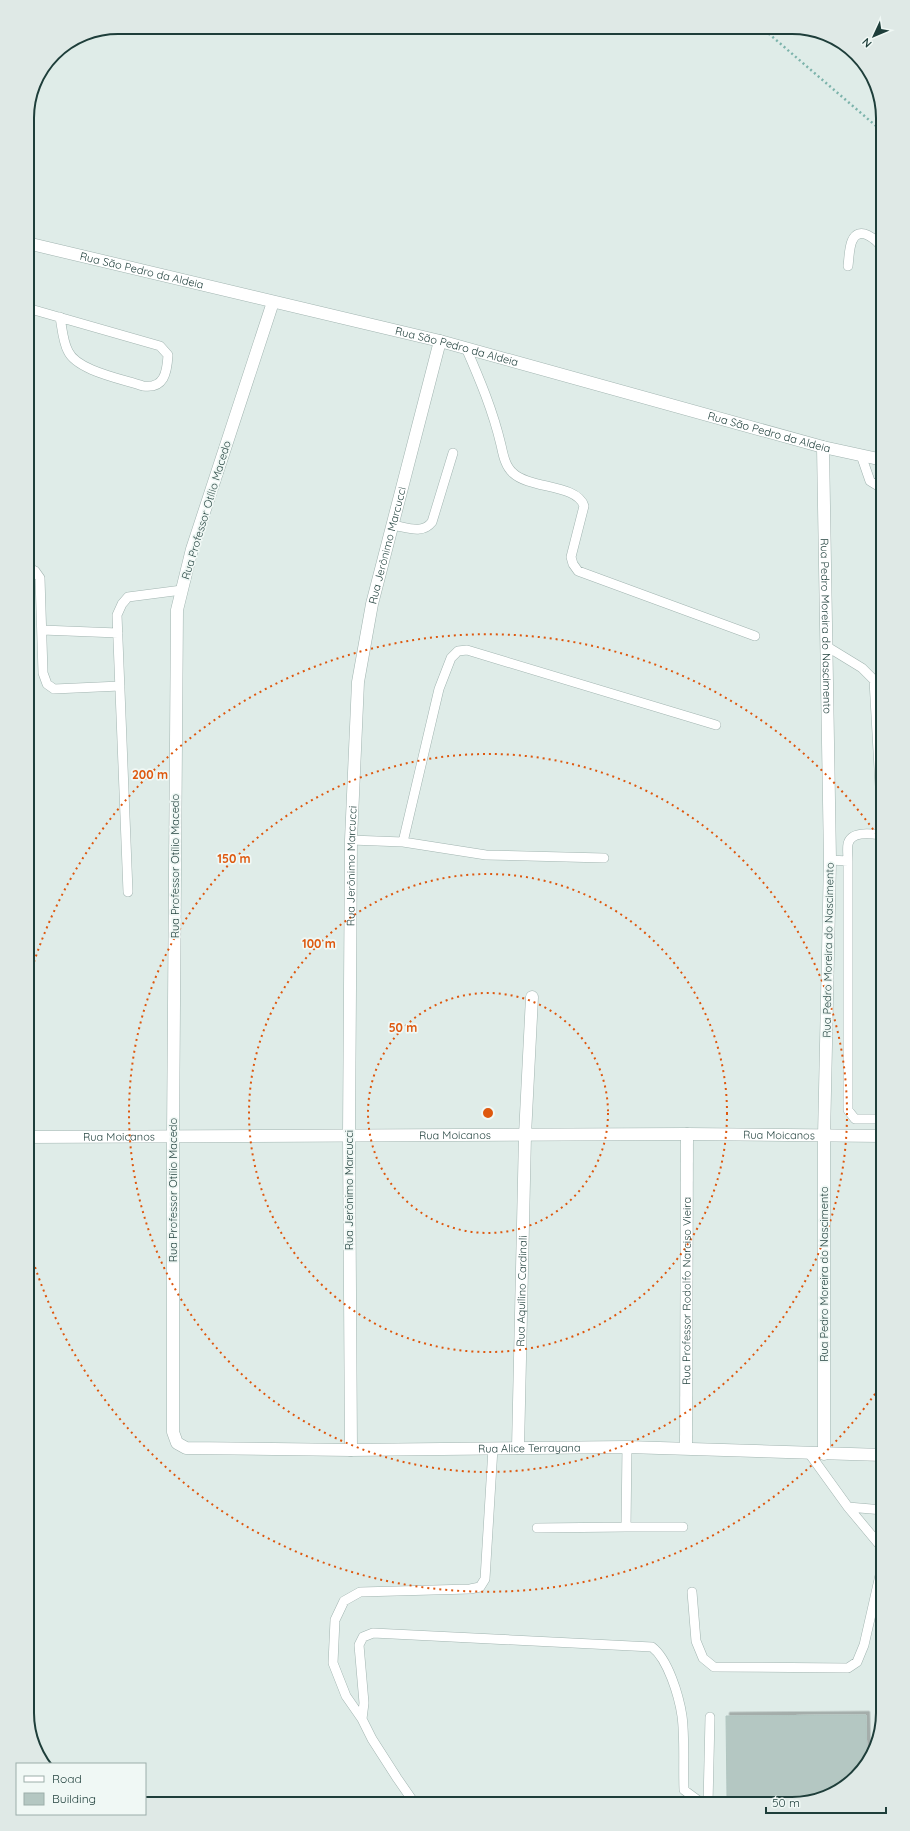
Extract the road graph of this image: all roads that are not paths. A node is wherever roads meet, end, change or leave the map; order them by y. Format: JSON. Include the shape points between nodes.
{"nodes":[{"id":1,"x":876,"y":241,"type":"edge"},
{"id":2,"x":34,"y":245,"type":"edge"},
{"id":3,"x":848,"y":266,"type":"dead end"},
{"id":4,"x":273,"y":302,"type":"junction"},
{"id":5,"x":34,"y":310,"type":"edge"},
{"id":6,"x":60,"y":317,"type":"junction"},
{"id":7,"x":440,"y":341,"type":"junction"},
{"id":8,"x":466,"y":348,"type":"junction"},
{"id":9,"x":822,"y":447,"type":"junction"},
{"id":10,"x":453,"y":453,"type":"dead end"},
{"id":11,"x":861,"y":455,"type":"junction"},
{"id":12,"x":876,"y":458,"type":"edge"},
{"id":13,"x":876,"y":485,"type":"edge"},
{"id":14,"x":392,"y":525,"type":"junction"},
{"id":15,"x":34,"y":570,"type":"edge"},
{"id":16,"x":182,"y":590,"type":"junction"},
{"id":17,"x":42,"y":630,"type":"junction"},
{"id":18,"x":118,"y":633,"type":"junction"},
{"id":19,"x":756,"y":636,"type":"dead end"},
{"id":20,"x":826,"y":646,"type":"junction"},
{"id":21,"x":120,"y":686,"type":"junction"},
{"id":22,"x":876,"y":715,"type":"edge"},
{"id":23,"x":716,"y":726,"type":"dead end"},
{"id":24,"x":876,"y":835,"type":"edge"},
{"id":25,"x":351,"y":840,"type":"junction"},
{"id":26,"x":403,"y":842,"type":"junction"},
{"id":27,"x":604,"y":858,"type":"dead end"},
{"id":28,"x":830,"y":860,"type":"junction"},
{"id":29,"x":848,"y":861,"type":"junction"},
{"id":30,"x":128,"y":892,"type":"dead end"},
{"id":31,"x":532,"y":998,"type":"dead end"},
{"id":32,"x":876,"y":1119,"type":"edge"},
{"id":33,"x":686,"y":1134,"type":"junction"},
{"id":34,"x":349,"y":1135,"type":"junction"},
{"id":35,"x":525,"y":1135,"type":"junction"},
{"id":36,"x":824,"y":1136,"type":"junction"},
{"id":37,"x":876,"y":1136,"type":"edge"},
{"id":38,"x":34,"y":1137,"type":"edge"},
{"id":39,"x":173,"y":1137,"type":"junction"},
{"id":40,"x":177,"y":1444,"type":"joint"},
{"id":41,"x":627,"y":1447,"type":"junction"},
{"id":42,"x":493,"y":1448,"type":"junction"},
{"id":43,"x":518,"y":1448,"type":"junction"},
{"id":44,"x":686,"y":1448,"type":"junction"},
{"id":45,"x":351,"y":1450,"type":"junction"},
{"id":46,"x":809,"y":1453,"type":"junction"},
{"id":47,"x":824,"y":1454,"type":"junction"},
{"id":48,"x":876,"y":1455,"type":"edge"},
{"id":49,"x":848,"y":1507,"type":"junction"},
{"id":50,"x":876,"y":1509,"type":"edge"},
{"id":51,"x":626,"y":1526,"type":"junction"},
{"id":52,"x":683,"y":1527,"type":"dead end"},
{"id":53,"x":537,"y":1528,"type":"dead end"},
{"id":54,"x":876,"y":1541,"type":"edge"},
{"id":55,"x":692,"y":1592,"type":"dead end"},
{"id":56,"x":876,"y":1593,"type":"edge"},
{"id":57,"x":710,"y":1717,"type":"dead end"},
{"id":58,"x":362,"y":1719,"type":"junction"},
{"id":59,"x":410,"y":1797,"type":"edge"},
{"id":60,"x":694,"y":1797,"type":"edge"},
{"id":61,"x":708,"y":1797,"type":"edge"}],
"edges":[{"from":1,"to":3,"type":"lane","via":[[863,233],[856,235],[852,241]]},
{"from":2,"to":4,"type":"street","name":"Rua São Pedro da Aldeia"},
{"from":4,"to":7,"type":"street","name":"Rua São Pedro da Aldeia"},
{"from":4,"to":16,"type":"street","name":"Rua Professor Otílio Macedo","via":[[192,549]]},
{"from":5,"to":6,"type":"lane"},
{"from":6,"to":6,"type":"lane","via":[[160,346],[168,355],[162,381],[152,387],[143,386],[81,366],[67,350]]},
{"from":7,"to":8,"type":"street","name":"Rua São Pedro da Aldeia"},
{"from":7,"to":14,"type":"street","name":"Rua Jerônimo Marcucci"},
{"from":8,"to":9,"type":"street","name":"Rua São Pedro da Aldeia"},
{"from":8,"to":19,"type":"lane","via":[[490,405],[503,455],[512,473],[522,479],[574,494],[582,500],[584,506],[571,557],[578,571]]},
{"from":9,"to":11,"type":"street","name":"Rua São Pedro da Aldeia"},
{"from":9,"to":20,"type":"street","name":"Rua Pedro Moreira do Nascimento"},
{"from":10,"to":14,"type":"lane","via":[[432,522],[428,527],[420,530]]},
{"from":11,"to":12,"type":"street","name":"Rua São Pedro da Aldeia"},
{"from":11,"to":13,"type":"lane","via":[[870,481]]},
{"from":14,"to":25,"type":"street","name":"Rua Jerônimo Marcucci","via":[[372,604],[358,682]]},
{"from":15,"to":17,"type":"lane","via":[[40,578]]},
{"from":16,"to":18,"type":"lane","via":[[128,597],[117,615]]},
{"from":16,"to":39,"type":"street","name":"Rua Professor Otílio Macedo","via":[[177,610]]},
{"from":17,"to":18,"type":"lane"},
{"from":17,"to":21,"type":"lane","via":[[43,673],[47,684],[54,689]]},
{"from":18,"to":21,"type":"lane"},
{"from":20,"to":22,"type":"lane","via":[[862,668],[874,680]]},
{"from":20,"to":28,"type":"street","name":"Rua Pedro Moreira do Nascimento"},
{"from":21,"to":30,"type":"lane"},
{"from":23,"to":26,"type":"lane","via":[[466,650],[458,651],[450,658],[439,689]]},
{"from":24,"to":29,"type":"lane","via":[[855,836],[848,843]]},
{"from":25,"to":26,"type":"lane"},
{"from":25,"to":34,"type":"street","name":"Rua Jerônimo Marcucci"},
{"from":26,"to":27,"type":"lane","via":[[486,855]]},
{"from":28,"to":29,"type":"lane"},
{"from":28,"to":36,"type":"street","name":"Rua Pedro Moreira do Nascimento"},
{"from":29,"to":32,"type":"lane","via":[[848,1110],[855,1119]]},
{"from":31,"to":35,"type":"street","name":"Rua Aquilino Cardinali"},
{"from":33,"to":35,"type":"street","name":"Rua Moicanos"},
{"from":33,"to":36,"type":"street","name":"Rua Moicanos"},
{"from":33,"to":44,"type":"street","name":"Rua Professor Rodolfo Narciso Vieira"},
{"from":34,"to":35,"type":"street","name":"Rua Moicanos"},
{"from":34,"to":39,"type":"street","name":"Rua Moicanos"},
{"from":34,"to":45,"type":"street","name":"Rua Jerônimo Marcucci"},
{"from":35,"to":43,"type":"street","name":"Rua Aquilino Cardinali"},
{"from":36,"to":37,"type":"street","name":"Rua Moicanos"},
{"from":36,"to":47,"type":"street","name":"Rua Pedro Moreira do Nascimento"},
{"from":38,"to":39,"type":"street","name":"Rua Moicanos"},
{"from":39,"to":40,"type":"street","name":"Rua Professor Otílio Macedo","via":[[173,1432]]},
{"from":40,"to":45,"type":"street","name":"Rua Alice Terrayana","via":[[186,1448]]},
{"from":41,"to":43,"type":"street","name":"Rua Alice Terrayana"},
{"from":41,"to":44,"type":"street","name":"Rua Alice Terrayana"},
{"from":41,"to":51,"type":"lane"},
{"from":42,"to":43,"type":"street","name":"Rua Alice Terrayana"},
{"from":42,"to":45,"type":"street","name":"Rua Alice Terrayana"},
{"from":42,"to":58,"type":"lane","via":[[485,1579],[480,1587],[360,1592],[344,1601],[336,1620],[333,1663],[346,1696]]},
{"from":44,"to":46,"type":"street","name":"Rua Alice Terrayana"},
{"from":46,"to":47,"type":"street","name":"Rua Alice Terrayana"},
{"from":46,"to":49,"type":"lane"},
{"from":47,"to":48,"type":"street","name":"Rua Alice Terrayana"},
{"from":49,"to":50,"type":"lane"},
{"from":49,"to":54,"type":"lane"},
{"from":51,"to":52,"type":"lane"},
{"from":51,"to":53,"type":"lane"},
{"from":55,"to":56,"type":"lane","via":[[696,1641],[703,1658],[714,1667],[848,1668],[857,1662],[864,1646]]},
{"from":57,"to":61,"type":"lane"},
{"from":58,"to":59,"type":"lane","via":[[380,1752]]},
{"from":58,"to":60,"type":"lane","via":[[364,1703],[359,1645],[363,1637],[373,1633],[652,1647],[662,1656],[673,1683],[682,1716],[684,1790]]}]}
